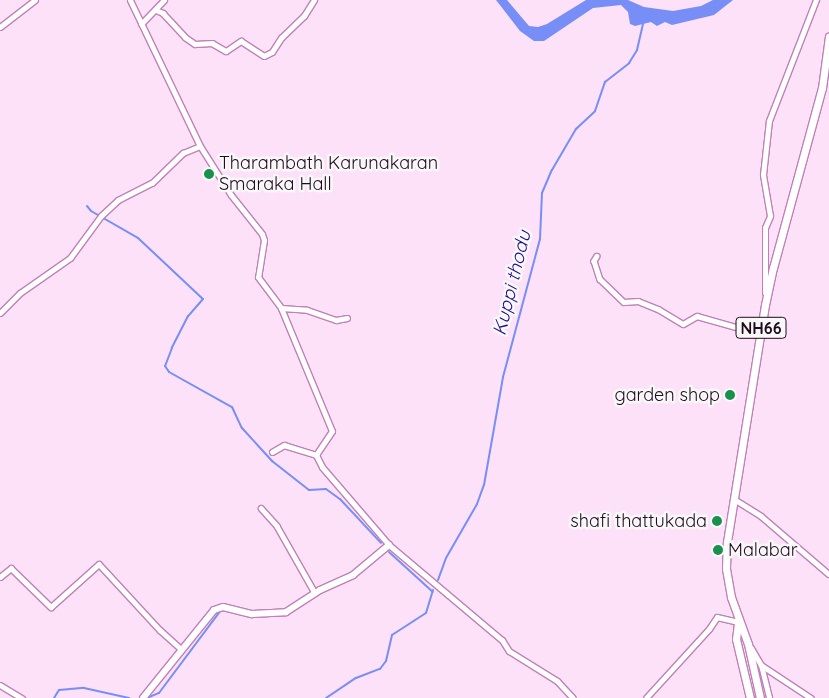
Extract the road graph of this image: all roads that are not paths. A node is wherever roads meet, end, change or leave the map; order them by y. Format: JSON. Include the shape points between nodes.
{"nodes":[{"id":1,"x":35,"y":0,"type":"edge"},
{"id":2,"x":130,"y":0,"type":"edge"},
{"id":3,"x":164,"y":0,"type":"edge"},
{"id":4,"x":314,"y":0,"type":"edge"},
{"id":5,"x":816,"y":0,"type":"edge"},
{"id":6,"x":156,"y":10,"type":"junction"},
{"id":7,"x":141,"y":24,"type":"junction"},
{"id":8,"x":0,"y":27,"type":"edge"},
{"id":9,"x":829,"y":36,"type":"edge"},
{"id":10,"x":200,"y":146,"type":"junction"},
{"id":11,"x":597,"y":256,"type":"dead end"},
{"id":12,"x":766,"y":305,"type":"junction"},
{"id":13,"x":281,"y":308,"type":"junction"},
{"id":14,"x":0,"y":313,"type":"edge"},
{"id":15,"x":347,"y":318,"type":"dead end"},
{"id":16,"x":760,"y":334,"type":"junction"},
{"id":17,"x":272,"y":452,"type":"dead end"},
{"id":18,"x":316,"y":455,"type":"junction"},
{"id":19,"x":734,"y":499,"type":"junction"},
{"id":20,"x":261,"y":508,"type":"dead end"},
{"id":21,"x":389,"y":545,"type":"junction"},
{"id":22,"x":829,"y":574,"type":"edge"},
{"id":23,"x":0,"y":576,"type":"edge"},
{"id":24,"x":315,"y":593,"type":"junction"},
{"id":25,"x":738,"y":622,"type":"junction"},
{"id":26,"x":748,"y":644,"type":"junction"},
{"id":27,"x":181,"y":649,"type":"junction"},
{"id":28,"x":761,"y":665,"type":"junction"},
{"id":29,"x":0,"y":685,"type":"edge"},
{"id":30,"x":22,"y":698,"type":"edge"},
{"id":31,"x":143,"y":698,"type":"edge"},
{"id":32,"x":573,"y":698,"type":"edge"},
{"id":33,"x":646,"y":698,"type":"edge"},
{"id":34,"x":750,"y":698,"type":"edge"},
{"id":35,"x":760,"y":698,"type":"edge"},
{"id":36,"x":769,"y":698,"type":"edge"},
{"id":37,"x":811,"y":698,"type":"edge"}],
"edges":[{"from":1,"to":8,"type":"street"},
{"from":2,"to":7,"type":"street"},
{"from":3,"to":6,"type":"street"},
{"from":4,"to":6,"type":"street","via":[[272,52],[264,56],[241,41],[223,52],[212,43],[195,44]]},
{"from":5,"to":12,"type":"street","via":[[769,121],[763,174],[770,216],[765,228]]},
{"from":6,"to":7,"type":"street"},
{"from":7,"to":10,"type":"street"},
{"from":9,"to":12,"type":"highway","number":"NH66","via":[[822,88]]},
{"from":10,"to":13,"type":"street","via":[[262,234],[264,240],[258,277]]},
{"from":10,"to":14,"type":"street","via":[[183,153],[152,183],[118,200],[101,216],[70,258],[20,293]]},
{"from":11,"to":16,"type":"street","via":[[594,261],[600,279],[624,302],[638,301],[683,324],[697,316]]},
{"from":12,"to":16,"type":"highway","number":"NH66"},
{"from":13,"to":15,"type":"street","via":[[307,310],[336,320]]},
{"from":13,"to":18,"type":"street","via":[[332,431]]},
{"from":16,"to":19,"type":"highway","number":"NH66"},
{"from":17,"to":18,"type":"street","via":[[284,445]]},
{"from":18,"to":21,"type":"street","via":[[322,467]]},
{"from":19,"to":22,"type":"street","via":[[761,516]]},
{"from":19,"to":25,"type":"highway","number":"NH66","via":[[726,568]]},
{"from":20,"to":24,"type":"street","via":[[277,526]]},
{"from":21,"to":24,"type":"main road","via":[[353,575]]},
{"from":21,"to":32,"type":"street","via":[[502,640],[509,651],[557,681]]},
{"from":23,"to":27,"type":"street","via":[[11,568],[51,607],[99,564]]},
{"from":24,"to":27,"type":"main road","via":[[286,612],[252,614],[223,607],[214,610]]},
{"from":25,"to":26,"type":"highway","number":"NH66"},
{"from":25,"to":33,"type":"street","via":[[716,617],[709,629]]},
{"from":25,"to":34,"type":"highway","number":"NH66","via":[[736,639]]},
{"from":26,"to":28,"type":"street"},
{"from":26,"to":35,"type":"highway","number":"NH66"},
{"from":27,"to":31,"type":"main road"},
{"from":28,"to":36,"type":"street"},
{"from":28,"to":37,"type":"street"},
{"from":29,"to":30,"type":"street"}]}
